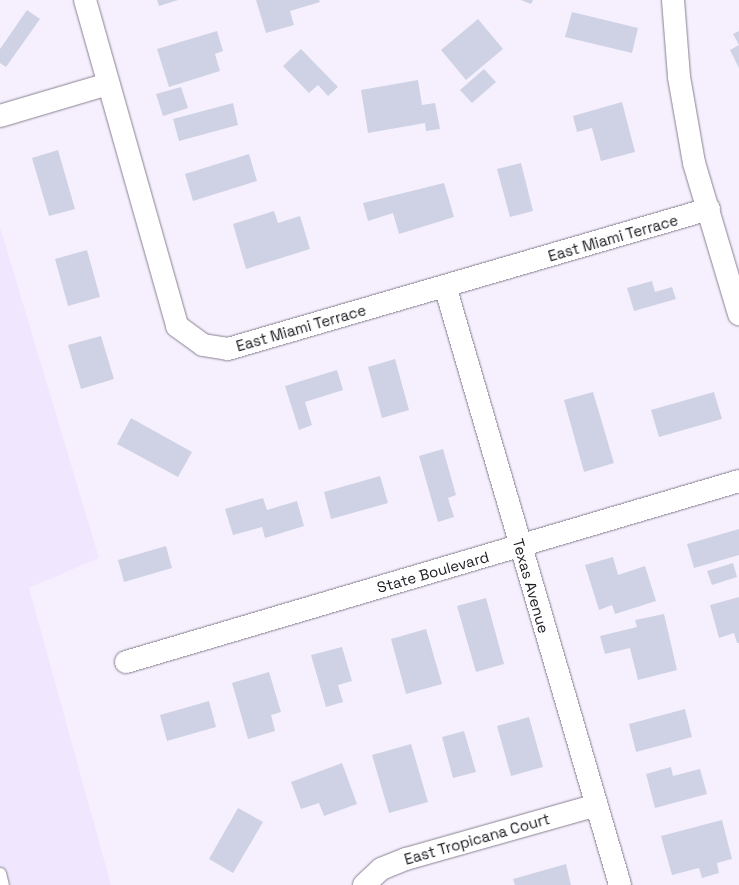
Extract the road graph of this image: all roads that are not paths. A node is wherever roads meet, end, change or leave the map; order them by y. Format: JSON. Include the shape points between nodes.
{"nodes":[{"id":1,"x":85,"y":0,"type":"edge"},
{"id":2,"x":673,"y":0,"type":"edge"},
{"id":3,"x":108,"y":84,"type":"junction"},
{"id":4,"x":0,"y":116,"type":"edge"},
{"id":5,"x":709,"y":209,"type":"junction"},
{"id":6,"x":445,"y":286,"type":"junction"},
{"id":7,"x":739,"y":314,"type":"edge"},
{"id":8,"x":739,"y":481,"type":"edge"},
{"id":9,"x":519,"y":547,"type":"junction"},
{"id":10,"x":126,"y":662,"type":"dead end"},
{"id":11,"x":597,"y":805,"type":"junction"},
{"id":12,"x":0,"y":873,"type":"edge"},
{"id":13,"x":3,"y":885,"type":"edge"},
{"id":14,"x":364,"y":885,"type":"edge"},
{"id":15,"x":620,"y":885,"type":"edge"}],
"edges":[{"from":1,"to":3,"type":"street","name":"East Miami Terrace"},
{"from":2,"to":5,"type":"street","via":[[681,85],[694,163]]},
{"from":3,"to":4,"type":"street"},
{"from":3,"to":6,"type":"street","name":"East Miami Terrace","via":[[177,326],[203,345],[228,349]]},
{"from":5,"to":6,"type":"street","name":"East Miami Terrace"},
{"from":5,"to":7,"type":"street"},
{"from":6,"to":9,"type":"street","name":"Texas Avenue"},
{"from":8,"to":9,"type":"street","name":"State Boulevard"},
{"from":9,"to":10,"type":"street","name":"State Boulevard"},
{"from":9,"to":11,"type":"street","name":"Texas Avenue"},
{"from":11,"to":14,"type":"street","name":"East Tropicana Court","via":[[406,859],[381,869]]},
{"from":11,"to":15,"type":"street","name":"Texas Avenue"},
{"from":12,"to":13,"type":"lane"}]}
